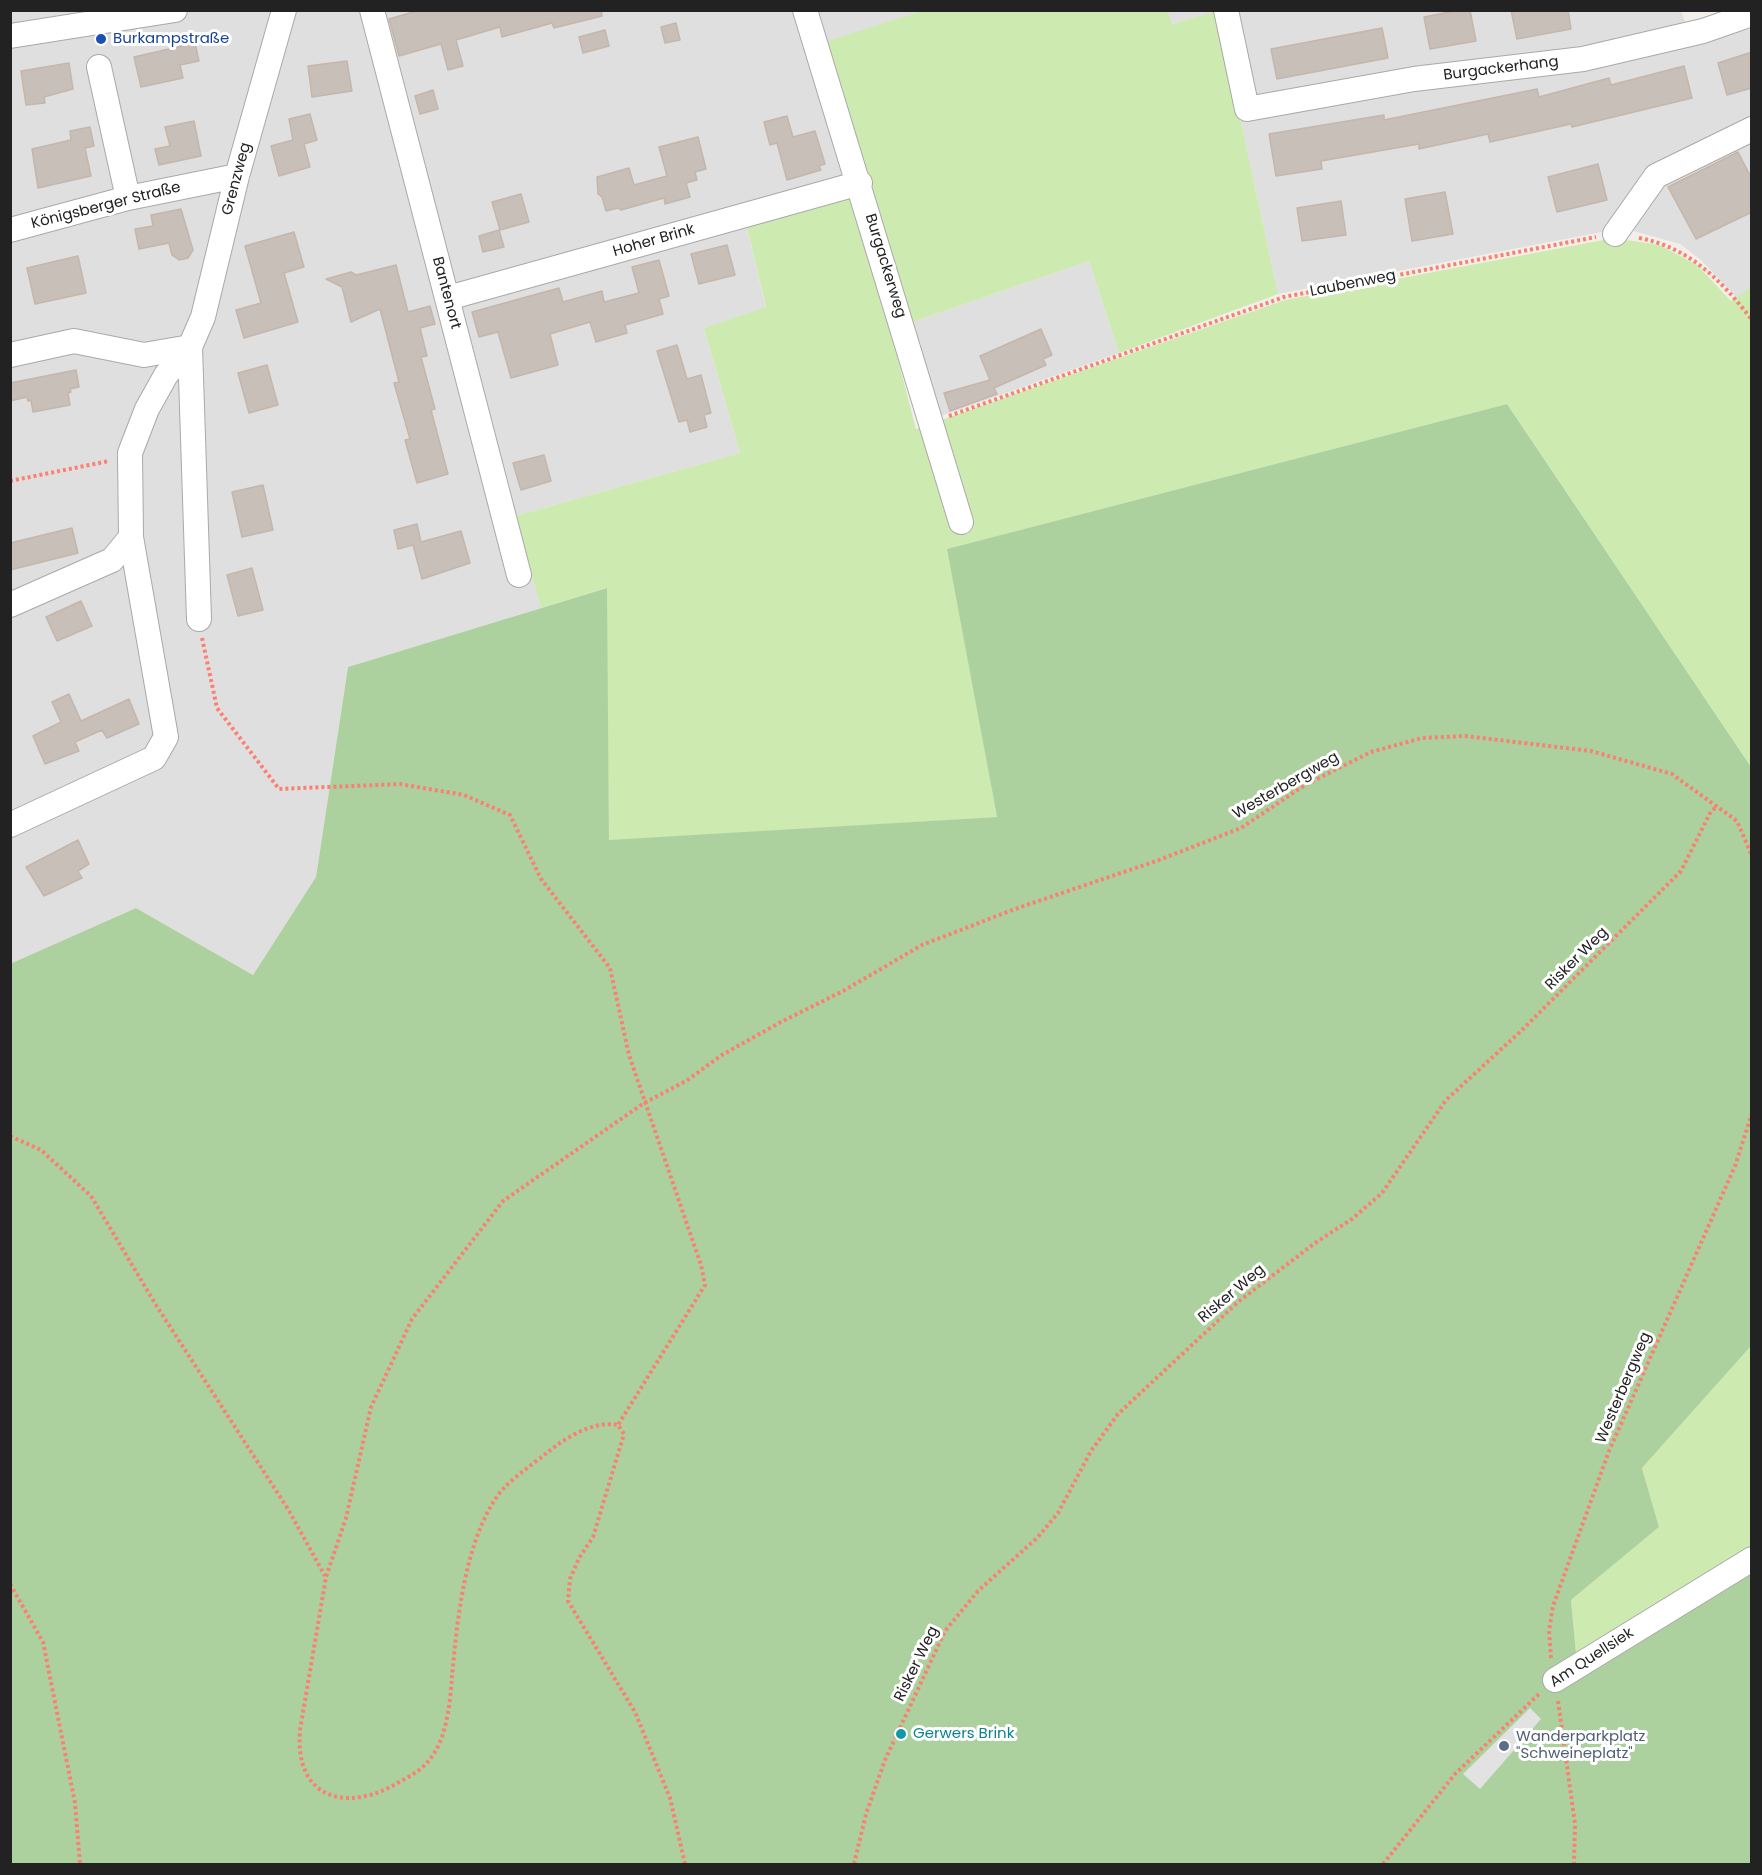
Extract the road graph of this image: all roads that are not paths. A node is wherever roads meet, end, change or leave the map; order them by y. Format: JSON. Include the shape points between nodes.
{"nodes":[{"id":1,"x":176,"y":10,"type":"edge"},
{"id":2,"x":284,"y":10,"type":"edge"},
{"id":3,"x":372,"y":10,"type":"edge"},
{"id":4,"x":805,"y":10,"type":"edge"},
{"id":5,"x":1227,"y":10,"type":"edge"},
{"id":6,"x":1752,"y":14,"type":"edge"},
{"id":7,"x":10,"y":36,"type":"edge"},
{"id":8,"x":99,"y":67,"type":"dead end"},
{"id":9,"x":1752,"y":129,"type":"edge"},
{"id":10,"x":237,"y":176,"type":"junction"},
{"id":11,"x":860,"y":183,"type":"junction"},
{"id":12,"x":128,"y":198,"type":"junction"},
{"id":13,"x":10,"y":230,"type":"edge"},
{"id":14,"x":1615,"y":234,"type":"road end"},
{"id":15,"x":448,"y":298,"type":"junction"},
{"id":16,"x":190,"y":347,"type":"junction"},
{"id":17,"x":10,"y":355,"type":"edge"},
{"id":18,"x":961,"y":522,"type":"dead end"},
{"id":19,"x":131,"y":537,"type":"junction"},
{"id":20,"x":519,"y":575,"type":"dead end"},
{"id":21,"x":10,"y":605,"type":"edge"},
{"id":22,"x":199,"y":619,"type":"road end"},
{"id":23,"x":10,"y":825,"type":"edge"},
{"id":24,"x":1752,"y":1559,"type":"edge"},
{"id":25,"x":1555,"y":1680,"type":"road end"}],
"edges":[{"from":1,"to":7,"type":"street"},
{"from":2,"to":10,"type":"street","name":"Grenzweg"},
{"from":3,"to":15,"type":"street","name":"Bantenort"},
{"from":4,"to":11,"type":"street","name":"Burgackerweg"},
{"from":5,"to":6,"type":"street","name":"Burgackerhang","via":[[1247,109],[1414,79],[1582,59],[1703,31]]},
{"from":8,"to":12,"type":"street"},
{"from":9,"to":14,"type":"street","via":[[1656,176]]},
{"from":10,"to":12,"type":"street","name":"Königsberger Straße"},
{"from":10,"to":16,"type":"street","name":"Grenzweg","via":[[202,317]]},
{"from":11,"to":15,"type":"street","name":"Hoher Brink"},
{"from":11,"to":18,"type":"street","name":"Burgackerweg"},
{"from":12,"to":13,"type":"street","name":"Königsberger Straße"},
{"from":15,"to":20,"type":"street","name":"Bantenort"},
{"from":16,"to":17,"type":"street","via":[[144,355],[74,341]]},
{"from":16,"to":19,"type":"street","name":"Grenzweg","via":[[166,375],[147,409],[130,453]]},
{"from":16,"to":22,"type":"street","name":"Grenzweg"},
{"from":19,"to":21,"type":"street","via":[[112,560]]},
{"from":19,"to":23,"type":"street","name":"Grenzweg","via":[[166,737],[154,758]]},
{"from":24,"to":25,"type":"street","name":"Am Quellsiek"}]}
